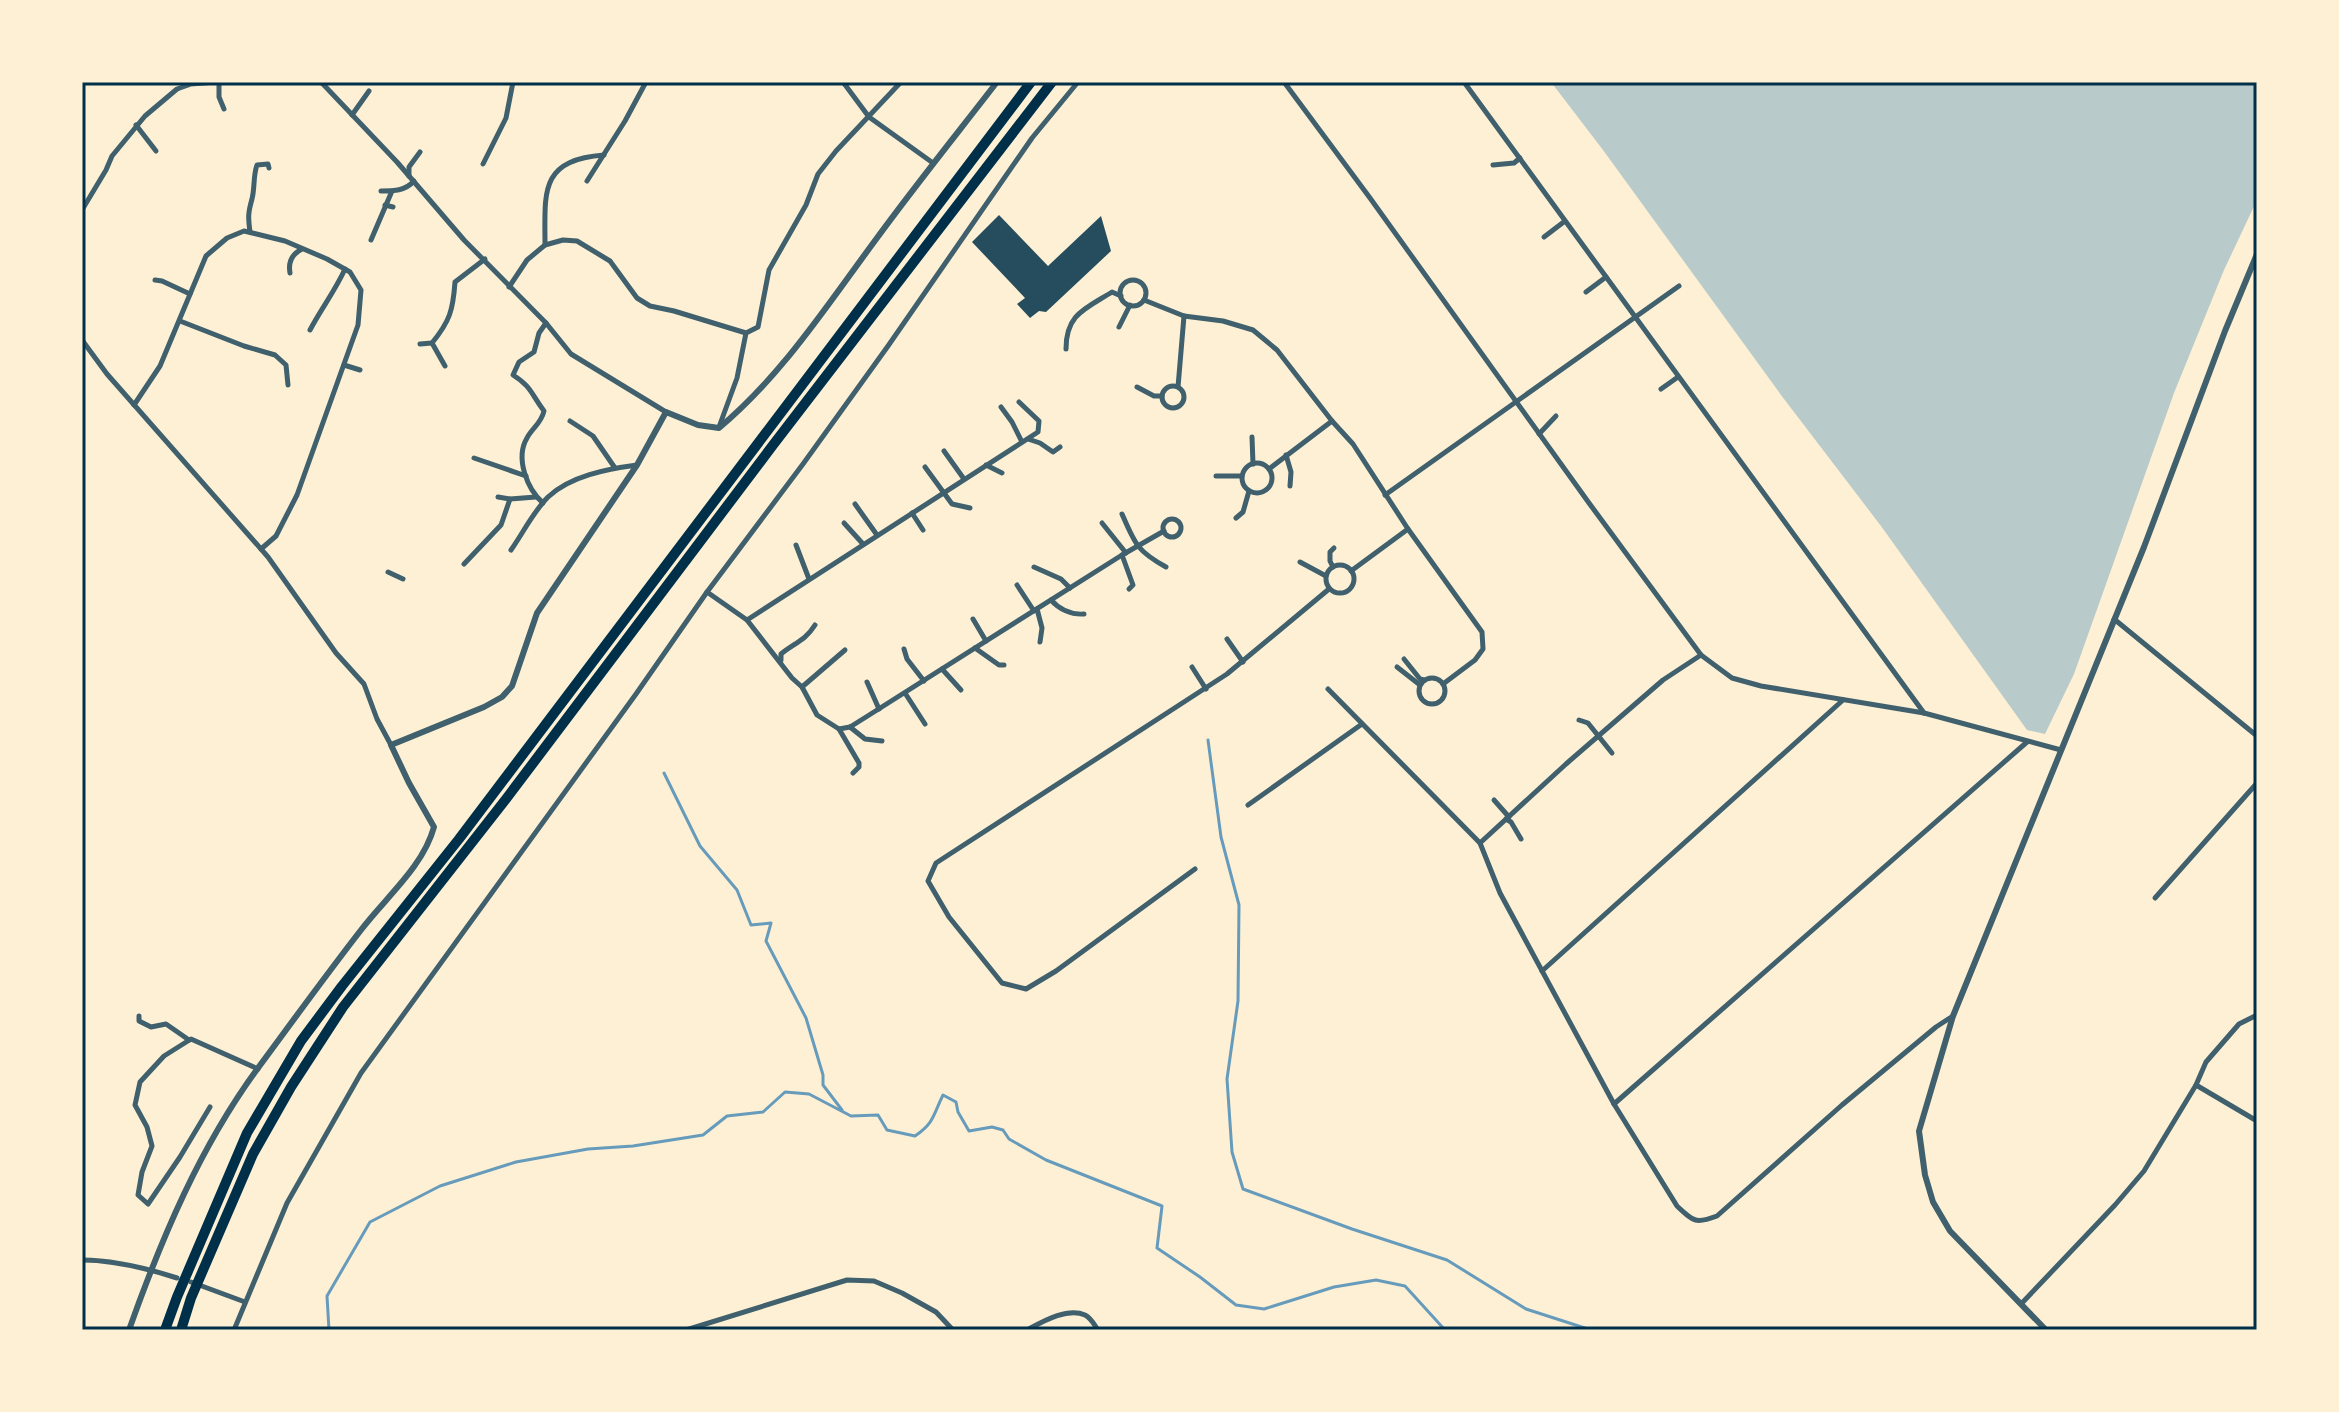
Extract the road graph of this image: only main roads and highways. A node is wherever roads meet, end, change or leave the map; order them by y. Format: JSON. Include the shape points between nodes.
{"nodes":[{"id":1,"x":1031,"y":82,"type":"edge"},
{"id":2,"x":1052,"y":82,"type":"edge"},
{"id":3,"x":165,"y":1330,"type":"edge"},
{"id":4,"x":181,"y":1330,"type":"edge"}],
"edges":[{"from":1,"to":3,"type":"highway","via":[[301,1041],[247,1133]]},
{"from":2,"to":4,"type":"highway","via":[[343,1007],[253,1154]]}]}
